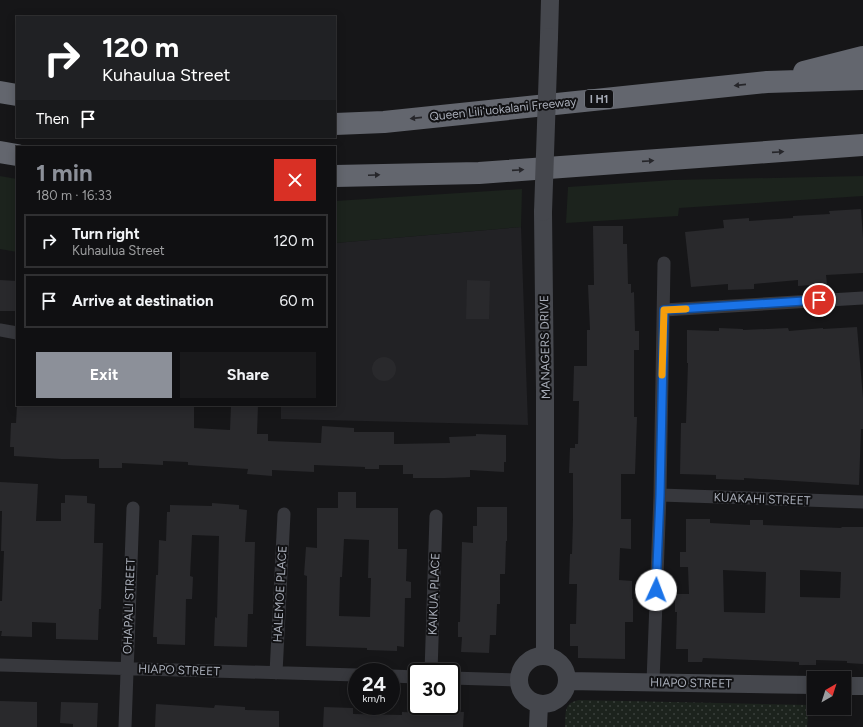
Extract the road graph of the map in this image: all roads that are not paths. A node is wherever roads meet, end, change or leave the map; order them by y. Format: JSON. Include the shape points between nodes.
{"nodes":[{"id":1,"x":550,"y":8,"type":"edge"},
{"id":2,"x":863,"y":57,"type":"edge"},
{"id":3,"x":863,"y":79,"type":"edge"},
{"id":4,"x":767,"y":82,"type":"junction"},
{"id":5,"x":0,"y":92,"type":"edge"},
{"id":6,"x":16,"y":95,"type":"edge"},
{"id":7,"x":336,"y":124,"type":"edge"},
{"id":8,"x":863,"y":145,"type":"edge"},
{"id":9,"x":818,"y":149,"type":"junction"},
{"id":10,"x":0,"y":152,"type":"edge"},
{"id":11,"x":863,"y":153,"type":"edge"},
{"id":12,"x":16,"y":155,"type":"edge"},
{"id":13,"x":336,"y":176,"type":"edge"},
{"id":14,"x":664,"y":263,"type":"dead end"},
{"id":15,"x":863,"y":298,"type":"edge"},
{"id":16,"x":664,"y":310,"type":"junction"},
{"id":17,"x":0,"y":330,"type":"edge"},
{"id":18,"x":16,"y":333,"type":"edge"},
{"id":19,"x":660,"y":496,"type":"junction"},
{"id":20,"x":863,"y":502,"type":"edge"},
{"id":21,"x":133,"y":508,"type":"dead end"},
{"id":22,"x":284,"y":514,"type":"dead end"},
{"id":23,"x":436,"y":516,"type":"dead end"},
{"id":24,"x":545,"y":656,"type":"junction"},
{"id":25,"x":431,"y":663,"type":"edge"},
{"id":26,"x":0,"y":665,"type":"edge"},
{"id":27,"x":127,"y":669,"type":"junction"},
{"id":28,"x":276,"y":673,"type":"junction"},
{"id":29,"x":348,"y":675,"type":"edge"},
{"id":30,"x":460,"y":678,"type":"edge"},
{"id":31,"x":519,"y":680,"type":"junction"},
{"id":32,"x":567,"y":681,"type":"junction"},
{"id":33,"x":653,"y":682,"type":"junction"},
{"id":34,"x":807,"y":685,"type":"edge"},
{"id":35,"x":851,"y":686,"type":"edge"},
{"id":36,"x":863,"y":686,"type":"edge"},
{"id":37,"x":539,"y":704,"type":"junction"},
{"id":38,"x":125,"y":727,"type":"edge"},
{"id":39,"x":538,"y":727,"type":"edge"}],
"edges":[{"from":1,"to":24,"type":"street","name":"MANAGERS DRIVE","bridge":true,"via":[[543,212]]},
{"from":2,"to":4,"type":"highway"},
{"from":3,"to":4,"type":"highway","name":"Queen Liliʻuokalani Freeway","number":"I H1"},
{"from":4,"to":7,"type":"highway","name":"Queen Liliʻuokalani Freeway","number":"I H1","one_way":true,"via":[[384,122]]},
{"from":5,"to":6,"type":"highway"},
{"from":8,"to":9,"type":"highway"},
{"from":9,"to":11,"type":"highway"},
{"from":13,"to":9,"type":"highway","one_way":true,"via":[[479,173]]},
{"from":10,"to":12,"type":"highway"},
{"from":14,"to":16,"type":"street"},
{"from":15,"to":16,"type":"street"},
{"from":16,"to":19,"type":"street"},
{"from":17,"to":18,"type":"street"},
{"from":19,"to":20,"type":"street","name":"KUAKAHI STREET"},
{"from":19,"to":33,"type":"street"},
{"from":21,"to":27,"type":"street","name":"OHAPALI STREET"},
{"from":22,"to":28,"type":"street","name":"HALEMOE PLACE"},
{"from":23,"to":25,"type":"street","name":"KAIKUA PLACE"},
{"from":24,"to":31,"type":"street","via":[[530,660],[521,672]]},
{"from":24,"to":32,"type":"street","via":[[563,667]]},
{"from":26,"to":27,"type":"street","name":"HIAPO STREET"},
{"from":27,"to":28,"type":"street","name":"HIAPO STREET"},
{"from":27,"to":38,"type":"street","name":"OHAPALI STREET"},
{"from":28,"to":29,"type":"street","name":"HIAPO STREET"},
{"from":30,"to":31,"type":"street"},
{"from":31,"to":37,"type":"street","via":[[527,698]]},
{"from":32,"to":33,"type":"street","name":"HIAPO STREET"},
{"from":32,"to":37,"type":"street","via":[[558,699]]},
{"from":33,"to":34,"type":"street","name":"HIAPO STREET"},
{"from":35,"to":36,"type":"street"},
{"from":37,"to":39,"type":"street"}]}
